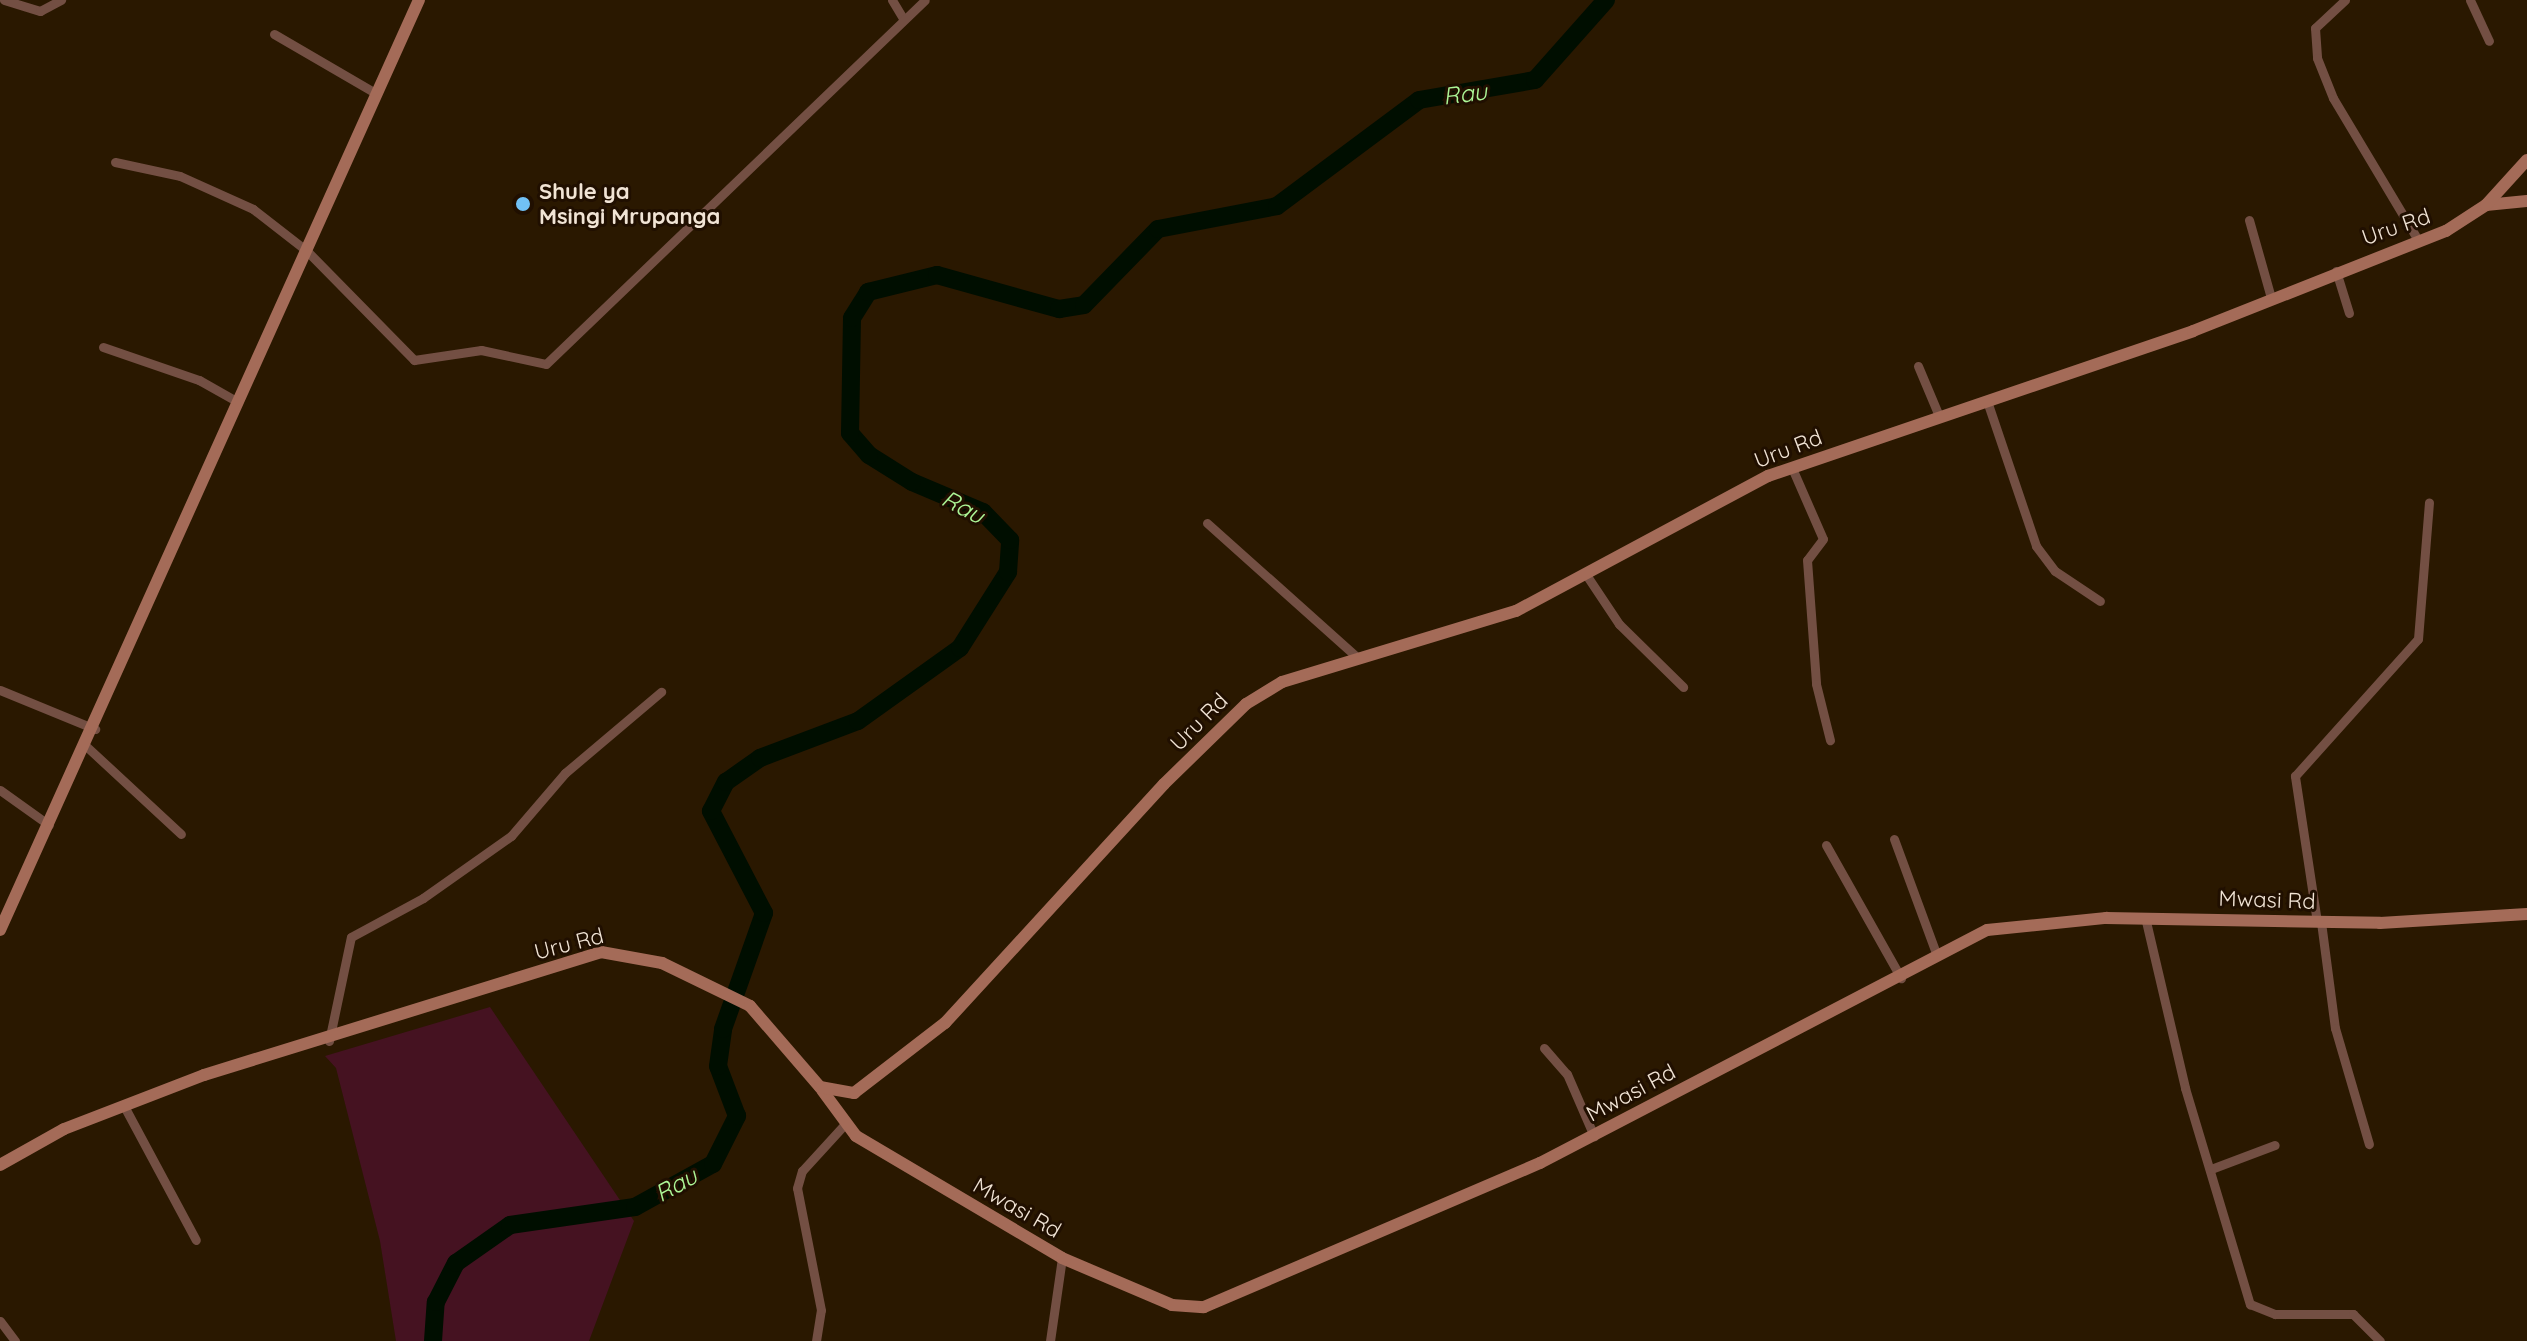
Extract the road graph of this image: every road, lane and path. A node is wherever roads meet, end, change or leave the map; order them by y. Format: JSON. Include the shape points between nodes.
{"nodes":[{"id":1,"x":4,"y":0,"type":"edge"},
{"id":2,"x":61,"y":0,"type":"edge"},
{"id":3,"x":419,"y":0,"type":"edge"},
{"id":4,"x":892,"y":0,"type":"edge"},
{"id":5,"x":925,"y":0,"type":"edge"},
{"id":6,"x":2345,"y":0,"type":"edge"},
{"id":7,"x":2470,"y":0,"type":"edge"},
{"id":8,"x":903,"y":18,"type":"junction"},
{"id":9,"x":274,"y":34,"type":"dead end"},
{"id":10,"x":2489,"y":41,"type":"dead end"},
{"id":11,"x":377,"y":94,"type":"junction"},
{"id":12,"x":2527,"y":160,"type":"edge"},
{"id":13,"x":115,"y":162,"type":"dead end"},
{"id":14,"x":2527,"y":201,"type":"edge"},
{"id":15,"x":2486,"y":205,"type":"junction"},
{"id":16,"x":2249,"y":220,"type":"dead end"},
{"id":17,"x":2418,"y":240,"type":"junction"},
{"id":18,"x":307,"y":251,"type":"junction"},
{"id":19,"x":2336,"y":271,"type":"junction"},
{"id":20,"x":2271,"y":298,"type":"junction"},
{"id":21,"x":2349,"y":313,"type":"dead end"},
{"id":22,"x":103,"y":347,"type":"dead end"},
{"id":23,"x":1918,"y":366,"type":"dead end"},
{"id":24,"x":1987,"y":401,"type":"junction"},
{"id":25,"x":238,"y":402,"type":"junction"},
{"id":26,"x":1939,"y":416,"type":"junction"},
{"id":27,"x":1792,"y":468,"type":"junction"},
{"id":28,"x":2429,"y":502,"type":"dead end"},
{"id":29,"x":1207,"y":523,"type":"dead end"},
{"id":30,"x":1587,"y":576,"type":"junction"},
{"id":31,"x":2100,"y":601,"type":"dead end"},
{"id":32,"x":1356,"y":656,"type":"junction"},
{"id":33,"x":1683,"y":687,"type":"dead end"},
{"id":34,"x":0,"y":690,"type":"edge"},
{"id":35,"x":661,"y":692,"type":"dead end"},
{"id":36,"x":95,"y":729,"type":"junction"},
{"id":37,"x":1830,"y":740,"type":"dead end"},
{"id":38,"x":87,"y":747,"type":"junction"},
{"id":39,"x":0,"y":790,"type":"edge"},
{"id":40,"x":49,"y":825,"type":"junction"},
{"id":41,"x":181,"y":834,"type":"dead end"},
{"id":42,"x":1894,"y":839,"type":"dead end"},
{"id":43,"x":1826,"y":845,"type":"dead end"},
{"id":44,"x":2527,"y":914,"type":"edge"},
{"id":45,"x":2145,"y":917,"type":"junction"},
{"id":46,"x":2319,"y":922,"type":"junction"},
{"id":47,"x":0,"y":930,"type":"edge"},
{"id":48,"x":1937,"y":956,"type":"junction"},
{"id":49,"x":1901,"y":978,"type":"junction"},
{"id":50,"x":329,"y":1041,"type":"junction"},
{"id":51,"x":1544,"y":1048,"type":"dead end"},
{"id":52,"x":820,"y":1087,"type":"junction"},
{"id":53,"x":124,"y":1106,"type":"junction"},
{"id":54,"x":844,"y":1125,"type":"junction"},
{"id":55,"x":1594,"y":1136,"type":"junction"},
{"id":56,"x":2369,"y":1144,"type":"dead end"},
{"id":57,"x":2275,"y":1145,"type":"dead end"},
{"id":58,"x":0,"y":1165,"type":"edge"},
{"id":59,"x":2211,"y":1169,"type":"junction"},
{"id":60,"x":196,"y":1240,"type":"dead end"},
{"id":61,"x":1062,"y":1258,"type":"junction"},
{"id":62,"x":0,"y":1321,"type":"edge"},
{"id":63,"x":15,"y":1341,"type":"edge"},
{"id":64,"x":816,"y":1341,"type":"edge"},
{"id":65,"x":1050,"y":1341,"type":"edge"},
{"id":66,"x":2380,"y":1341,"type":"edge"}],
"edges":[{"from":1,"to":2,"type":"street","via":[[40,11]]},
{"from":3,"to":11,"type":"street"},
{"from":4,"to":8,"type":"street"},
{"from":5,"to":8,"type":"street"},
{"from":6,"to":17,"type":"street","via":[[2315,28],[2317,58],[2333,98]]},
{"from":7,"to":10,"type":"street"},
{"from":8,"to":18,"type":"street","via":[[674,248],[546,364],[481,350],[414,360]]},
{"from":9,"to":11,"type":"street"},
{"from":11,"to":18,"type":"street"},
{"from":12,"to":15,"type":"street","name":"Uru Rd"},
{"from":13,"to":18,"type":"street","via":[[225,194]]},
{"from":14,"to":15,"type":"street"},
{"from":15,"to":17,"type":"street","name":"Uru Rd"},
{"from":16,"to":20,"type":"street"},
{"from":17,"to":19,"type":"street","name":"Uru Rd"},
{"from":18,"to":25,"type":"street"},
{"from":19,"to":20,"type":"street","name":"Uru Rd"},
{"from":19,"to":21,"type":"street"},
{"from":20,"to":24,"type":"street","name":"Uru Rd"},
{"from":22,"to":25,"type":"street","via":[[199,380]]},
{"from":23,"to":26,"type":"street"},
{"from":24,"to":26,"type":"street","name":"Uru Rd"},
{"from":24,"to":31,"type":"street","via":[[2036,546],[2055,571]]},
{"from":25,"to":36,"type":"street"},
{"from":26,"to":27,"type":"street","name":"Uru Rd"},
{"from":27,"to":30,"type":"street","name":"Uru Rd","via":[[1733,492]]},
{"from":27,"to":37,"type":"street","via":[[1823,539],[1807,560],[1815,675]]},
{"from":28,"to":46,"type":"street","via":[[2418,639],[2295,776]]},
{"from":29,"to":32,"type":"street"},
{"from":30,"to":32,"type":"street","name":"Uru Rd","via":[[1486,622]]},
{"from":30,"to":33,"type":"street","via":[[1619,624]]},
{"from":32,"to":52,"type":"street","name":"Uru Rd","via":[[1246,704],[945,1023],[854,1093]]},
{"from":34,"to":36,"type":"street"},
{"from":35,"to":50,"type":"street","via":[[605,734],[511,836],[423,898],[351,937]]},
{"from":36,"to":38,"type":"street"},
{"from":38,"to":40,"type":"street"},
{"from":38,"to":41,"type":"street"},
{"from":39,"to":40,"type":"street"},
{"from":40,"to":47,"type":"street"},
{"from":42,"to":48,"type":"street"},
{"from":43,"to":49,"type":"street"},
{"from":44,"to":46,"type":"street","name":"Mwasi Rd"},
{"from":45,"to":46,"type":"street","name":"Mwasi Rd"},
{"from":45,"to":48,"type":"street","name":"Mwasi Rd","via":[[2011,923]]},
{"from":45,"to":59,"type":"street"},
{"from":46,"to":56,"type":"street","via":[[2335,1028]]},
{"from":48,"to":49,"type":"street","name":"Mwasi Rd"},
{"from":49,"to":55,"type":"street","name":"Mwasi Rd"},
{"from":50,"to":52,"type":"street","name":"Uru Rd","via":[[601,952],[662,963],[743,1002]]},
{"from":50,"to":53,"type":"street","name":"Uru Rd"},
{"from":51,"to":55,"type":"street","via":[[1567,1074]]},
{"from":52,"to":54,"type":"street","name":"Mwasi Rd"},
{"from":53,"to":58,"type":"street","name":"Uru Rd"},
{"from":53,"to":60,"type":"street"},
{"from":54,"to":61,"type":"street","name":"Mwasi Rd"},
{"from":54,"to":64,"type":"street","via":[[802,1171],[797,1188],[821,1310]]},
{"from":55,"to":61,"type":"street","name":"Mwasi Rd","via":[[1225,1303],[1172,1305]]},
{"from":57,"to":59,"type":"street"},
{"from":59,"to":66,"type":"street","via":[[2250,1304],[2275,1314],[2353,1314]]},
{"from":61,"to":65,"type":"street"},
{"from":62,"to":63,"type":"street"}]}
